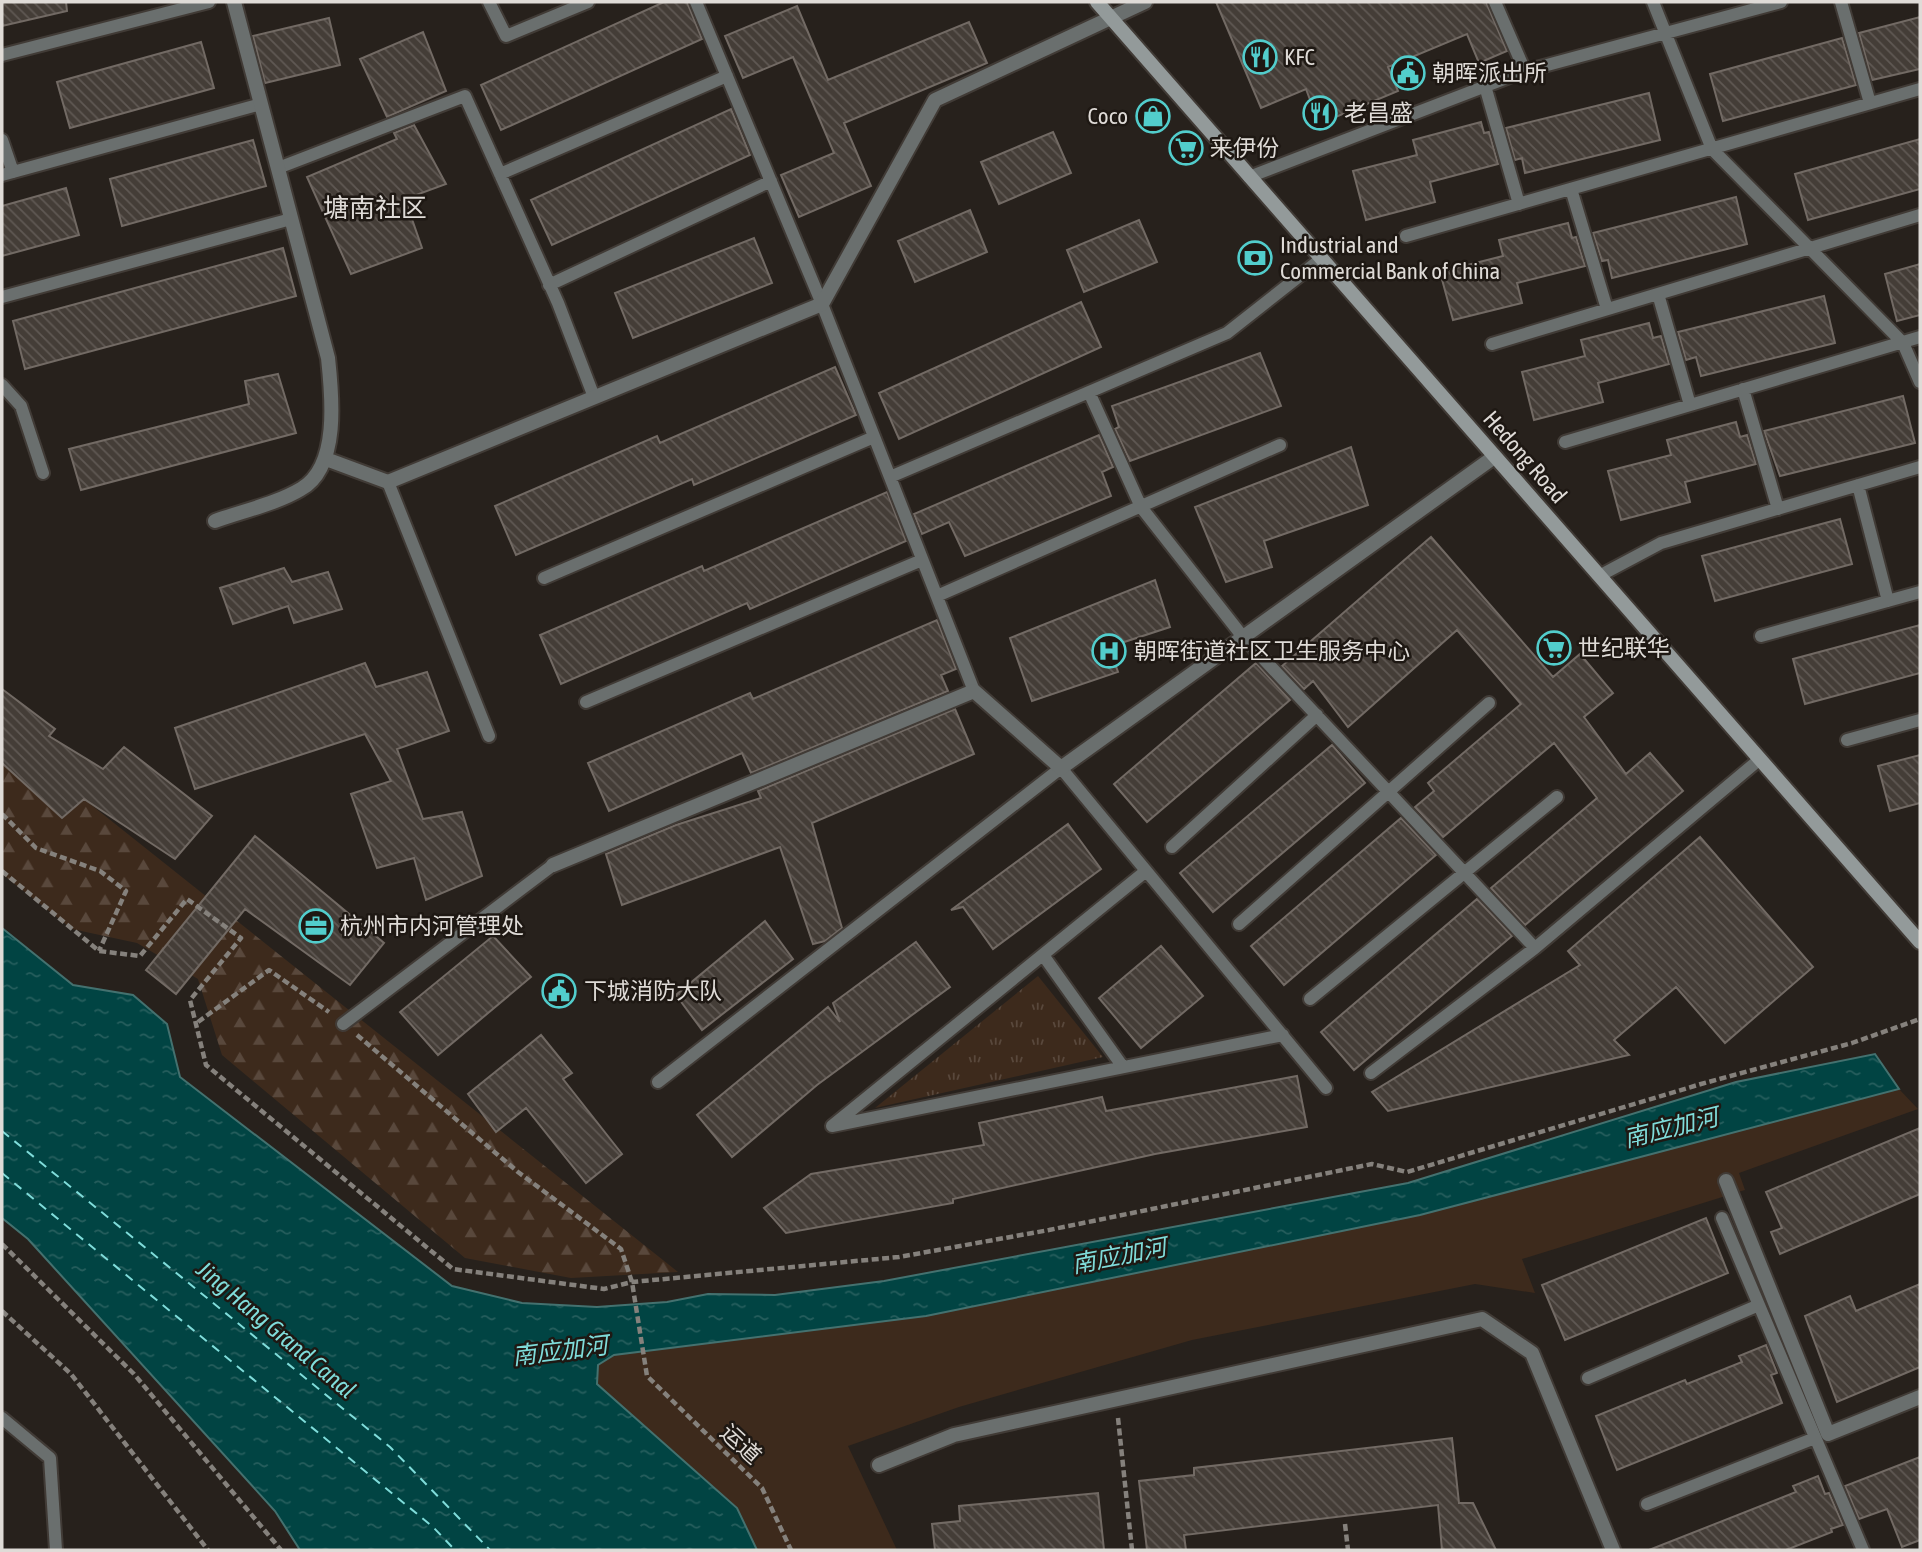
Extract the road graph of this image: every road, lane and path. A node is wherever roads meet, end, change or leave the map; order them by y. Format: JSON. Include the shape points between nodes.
{"nodes":[{"id":1,"x":209,"y":2,"type":"edge"},
{"id":2,"x":234,"y":2,"type":"edge"},
{"id":3,"x":489,"y":2,"type":"edge"},
{"id":4,"x":588,"y":2,"type":"edge"},
{"id":5,"x":696,"y":2,"type":"edge"},
{"id":6,"x":1097,"y":2,"type":"edge"},
{"id":7,"x":1145,"y":2,"type":"edge"},
{"id":8,"x":1495,"y":2,"type":"edge"},
{"id":9,"x":1653,"y":2,"type":"edge"},
{"id":10,"x":1781,"y":2,"type":"edge"},
{"id":11,"x":1841,"y":2,"type":"edge"},
{"id":12,"x":1109,"y":16,"type":"junction"},
{"id":13,"x":1666,"y":33,"type":"junction"},
{"id":14,"x":2,"y":55,"type":"edge"},
{"id":15,"x":1525,"y":71,"type":"junction"},
{"id":16,"x":727,"y":76,"type":"junction"},
{"id":17,"x":1485,"y":86,"type":"junction"},
{"id":18,"x":1920,"y":89,"type":"edge"},
{"id":19,"x":1870,"y":103,"type":"junction"},
{"id":20,"x":261,"y":104,"type":"junction"},
{"id":21,"x":2,"y":140,"type":"edge"},
{"id":22,"x":1712,"y":149,"type":"junction"},
{"id":23,"x":278,"y":168,"type":"junction"},
{"id":24,"x":7,"y":174,"type":"edge"},
{"id":25,"x":500,"y":174,"type":"junction"},
{"id":26,"x":1249,"y":177,"type":"junction"},
{"id":27,"x":771,"y":181,"type":"junction"},
{"id":28,"x":1571,"y":189,"type":"junction"},
{"id":29,"x":1519,"y":204,"type":"junction"},
{"id":30,"x":1920,"y":215,"type":"edge"},
{"id":31,"x":291,"y":219,"type":"junction"},
{"id":32,"x":1406,"y":236,"type":"dead end"},
{"id":33,"x":1810,"y":248,"type":"junction"},
{"id":34,"x":1321,"y":259,"type":"junction"},
{"id":35,"x":550,"y":285,"type":"junction"},
{"id":36,"x":1658,"y":294,"type":"junction"},
{"id":37,"x":2,"y":297,"type":"edge"},
{"id":38,"x":822,"y":303,"type":"junction"},
{"id":39,"x":1607,"y":309,"type":"junction"},
{"id":40,"x":1920,"y":337,"type":"edge"},
{"id":41,"x":1903,"y":343,"type":"junction"},
{"id":42,"x":1492,"y":344,"type":"dead end"},
{"id":43,"x":1920,"y":382,"type":"edge"},
{"id":44,"x":2,"y":385,"type":"edge"},
{"id":45,"x":1743,"y":389,"type":"junction"},
{"id":46,"x":1089,"y":391,"type":"junction"},
{"id":47,"x":594,"y":397,"type":"junction"},
{"id":48,"x":1690,"y":405,"type":"junction"},
{"id":49,"x":874,"y":436,"type":"junction"},
{"id":50,"x":1565,"y":442,"type":"dead end"},
{"id":51,"x":1280,"y":445,"type":"dead end"},
{"id":52,"x":1494,"y":457,"type":"junction"},
{"id":53,"x":326,"y":459,"type":"junction"},
{"id":54,"x":1920,"y":467,"type":"edge"},
{"id":55,"x":43,"y":472,"type":"dead end"},
{"id":56,"x":890,"y":477,"type":"junction"},
{"id":57,"x":388,"y":482,"type":"junction"},
{"id":58,"x":1858,"y":485,"type":"junction"},
{"id":59,"x":1141,"y":506,"type":"junction"},
{"id":60,"x":1778,"y":509,"type":"junction"},
{"id":61,"x":215,"y":521,"type":"dead end"},
{"id":62,"x":922,"y":560,"type":"junction"},
{"id":63,"x":1599,"y":576,"type":"junction"},
{"id":64,"x":544,"y":578,"type":"dead end"},
{"id":65,"x":1920,"y":592,"type":"edge"},
{"id":66,"x":937,"y":596,"type":"junction"},
{"id":67,"x":1888,"y":601,"type":"junction"},
{"id":68,"x":1761,"y":636,"type":"dead end"},
{"id":69,"x":1243,"y":637,"type":"junction"},
{"id":70,"x":974,"y":691,"type":"junction"},
{"id":71,"x":586,"y":702,"type":"dead end"},
{"id":72,"x":1489,"y":703,"type":"dead end"},
{"id":73,"x":1317,"y":715,"type":"junction"},
{"id":74,"x":1920,"y":720,"type":"edge"},
{"id":75,"x":489,"y":736,"type":"dead end"},
{"id":76,"x":1846,"y":740,"type":"dead end"},
{"id":77,"x":1760,"y":759,"type":"junction"},
{"id":78,"x":1061,"y":768,"type":"junction"},
{"id":79,"x":1390,"y":793,"type":"junction"},
{"id":80,"x":1557,"y":797,"type":"dead end"},
{"id":81,"x":2,"y":814,"type":"edge"},
{"id":82,"x":1172,"y":847,"type":"dead end"},
{"id":83,"x":553,"y":865,"type":"joint"},
{"id":84,"x":2,"y":871,"type":"edge"},
{"id":85,"x":1146,"y":871,"type":"junction"},
{"id":86,"x":1464,"y":873,"type":"junction"},
{"id":87,"x":1239,"y":924,"type":"dead end"},
{"id":88,"x":1920,"y":942,"type":"edge"},
{"id":89,"x":1535,"y":948,"type":"junction"},
{"id":90,"x":99,"y":951,"type":"junction"},
{"id":91,"x":1042,"y":955,"type":"junction"},
{"id":92,"x":1310,"y":999,"type":"dead end"},
{"id":93,"x":1920,"y":1018,"type":"edge"},
{"id":94,"x":198,"y":1022,"type":"junction"},
{"id":95,"x":343,"y":1024,"type":"junction"},
{"id":96,"x":1283,"y":1035,"type":"junction"},
{"id":97,"x":1123,"y":1067,"type":"junction"},
{"id":98,"x":1371,"y":1073,"type":"dead end"},
{"id":99,"x":658,"y":1082,"type":"dead end"},
{"id":100,"x":1326,"y":1088,"type":"dead end"},
{"id":101,"x":1726,"y":1181,"type":"dead end"},
{"id":102,"x":1722,"y":1219,"type":"dead end"},
{"id":103,"x":2,"y":1244,"type":"edge"},
{"id":104,"x":632,"y":1282,"type":"junction"},
{"id":105,"x":1759,"y":1306,"type":"junction"},
{"id":106,"x":2,"y":1311,"type":"edge"},
{"id":107,"x":1588,"y":1378,"type":"dead end"},
{"id":108,"x":1920,"y":1397,"type":"edge"},
{"id":109,"x":1116,"y":1400,"type":"junction"},
{"id":110,"x":2,"y":1418,"type":"edge"},
{"id":111,"x":1815,"y":1438,"type":"junction"},
{"id":112,"x":879,"y":1465,"type":"dead end"},
{"id":113,"x":1647,"y":1504,"type":"dead end"},
{"id":114,"x":1345,"y":1524,"type":"dead end"},
{"id":115,"x":56,"y":1550,"type":"edge"},
{"id":116,"x":208,"y":1550,"type":"edge"},
{"id":117,"x":281,"y":1550,"type":"edge"},
{"id":118,"x":791,"y":1550,"type":"edge"},
{"id":119,"x":1132,"y":1550,"type":"edge"},
{"id":120,"x":1348,"y":1550,"type":"edge"},
{"id":121,"x":1613,"y":1550,"type":"edge"},
{"id":122,"x":1863,"y":1550,"type":"edge"}],
"edges":[{"from":1,"to":14,"type":"lane"},
{"from":2,"to":20,"type":"street"},
{"from":3,"to":4,"type":"lane","via":[[506,36]]},
{"from":5,"to":16,"type":"lane"},
{"from":6,"to":12,"type":"main road","name":"Hedong Road"},
{"from":7,"to":12,"type":"street"},
{"from":8,"to":15,"type":"lane"},
{"from":9,"to":13,"type":"lane"},
{"from":10,"to":13,"type":"lane"},
{"from":11,"to":19,"type":"lane"},
{"from":12,"to":26,"type":"main road","name":"Hedong Road"},
{"from":12,"to":38,"type":"street","via":[[935,100]]},
{"from":13,"to":15,"type":"lane"},
{"from":13,"to":22,"type":"lane"},
{"from":15,"to":17,"type":"lane"},
{"from":16,"to":25,"type":"lane"},
{"from":16,"to":27,"type":"lane"},
{"from":17,"to":26,"type":"lane"},
{"from":17,"to":29,"type":"lane"},
{"from":18,"to":19,"type":"lane"},
{"from":19,"to":22,"type":"lane"},
{"from":20,"to":23,"type":"street"},
{"from":20,"to":24,"type":"lane"},
{"from":21,"to":24,"type":"lane"},
{"from":22,"to":28,"type":"lane"},
{"from":22,"to":33,"type":"lane"},
{"from":23,"to":25,"type":"lane","via":[[465,96]]},
{"from":23,"to":31,"type":"street"},
{"from":25,"to":35,"type":"lane"},
{"from":26,"to":34,"type":"main road","name":"Hedong Road"},
{"from":27,"to":35,"type":"lane"},
{"from":27,"to":38,"type":"lane"},
{"from":28,"to":29,"type":"lane"},
{"from":28,"to":39,"type":"lane"},
{"from":29,"to":32,"type":"lane"},
{"from":30,"to":33,"type":"lane"},
{"from":31,"to":37,"type":"lane"},
{"from":31,"to":53,"type":"street","via":[[328,358],[333,408]]},
{"from":33,"to":36,"type":"lane"},
{"from":33,"to":41,"type":"lane"},
{"from":34,"to":46,"type":"lane","via":[[1227,333]]},
{"from":34,"to":52,"type":"main road","name":"Hedong Road"},
{"from":35,"to":47,"type":"lane"},
{"from":36,"to":39,"type":"lane"},
{"from":36,"to":48,"type":"lane"},
{"from":38,"to":47,"type":"street"},
{"from":38,"to":49,"type":"lane"},
{"from":39,"to":42,"type":"lane"},
{"from":40,"to":41,"type":"lane"},
{"from":41,"to":43,"type":"lane"},
{"from":41,"to":45,"type":"lane"},
{"from":44,"to":55,"type":"lane","via":[[21,406]]},
{"from":45,"to":48,"type":"lane"},
{"from":45,"to":60,"type":"lane"},
{"from":46,"to":56,"type":"lane"},
{"from":46,"to":59,"type":"lane"},
{"from":47,"to":57,"type":"street"},
{"from":48,"to":50,"type":"lane"},
{"from":49,"to":56,"type":"lane"},
{"from":49,"to":64,"type":"lane"},
{"from":51,"to":59,"type":"lane"},
{"from":52,"to":63,"type":"main road","name":"Hedong Road"},
{"from":52,"to":69,"type":"street"},
{"from":53,"to":57,"type":"street"},
{"from":53,"to":61,"type":"street","via":[[303,488]]},
{"from":54,"to":58,"type":"lane"},
{"from":56,"to":62,"type":"lane"},
{"from":57,"to":75,"type":"lane"},
{"from":58,"to":60,"type":"lane"},
{"from":58,"to":67,"type":"lane"},
{"from":59,"to":66,"type":"lane"},
{"from":59,"to":69,"type":"lane"},
{"from":60,"to":63,"type":"lane","via":[[1661,543]]},
{"from":62,"to":66,"type":"lane"},
{"from":62,"to":71,"type":"lane"},
{"from":63,"to":77,"type":"main road","name":"Hedong Road"},
{"from":65,"to":67,"type":"lane"},
{"from":66,"to":70,"type":"lane"},
{"from":67,"to":68,"type":"lane"},
{"from":69,"to":73,"type":"lane"},
{"from":69,"to":78,"type":"street"},
{"from":70,"to":78,"type":"street"},
{"from":70,"to":83,"type":"street"},
{"from":72,"to":79,"type":"lane"},
{"from":73,"to":79,"type":"lane"},
{"from":73,"to":82,"type":"lane"},
{"from":74,"to":76,"type":"lane"},
{"from":77,"to":88,"type":"main road","name":"Hedong Road"},
{"from":77,"to":89,"type":"lane"},
{"from":78,"to":85,"type":"lane"},
{"from":78,"to":99,"type":"lane"},
{"from":79,"to":86,"type":"lane"},
{"from":79,"to":87,"type":"lane"},
{"from":80,"to":86,"type":"lane"},
{"from":81,"to":90,"type":"path","via":[[36,848],[100,871],[126,891]]},
{"from":83,"to":95,"type":"lane"},
{"from":84,"to":90,"type":"path"},
{"from":85,"to":91,"type":"lane"},
{"from":85,"to":96,"type":"lane"},
{"from":86,"to":89,"type":"lane"},
{"from":86,"to":92,"type":"lane"},
{"from":89,"to":98,"type":"lane"},
{"from":90,"to":94,"type":"path","via":[[140,956],[187,900],[241,938],[190,1000]]},
{"from":91,"to":97,"type":"lane"},
{"from":91,"to":97,"type":"lane","via":[[832,1126]]},
{"from":93,"to":104,"type":"path","via":[[1852,1043],[1407,1172],[1372,1164],[899,1257]]},
{"from":94,"to":95,"type":"path","via":[[269,970]]},
{"from":94,"to":104,"type":"path","via":[[206,1065],[453,1269],[604,1289]]},
{"from":95,"to":104,"type":"path","via":[[518,1172],[621,1250]]},
{"from":96,"to":97,"type":"lane"},
{"from":96,"to":100,"type":"lane"},
{"from":101,"to":108,"type":"street","via":[[1828,1434]]},
{"from":102,"to":105,"type":"lane"},
{"from":103,"to":117,"type":"path","via":[[134,1374]]},
{"from":104,"to":118,"type":"path","name":"运道","via":[[647,1376],[762,1488]]},
{"from":105,"to":107,"type":"lane"},
{"from":105,"to":111,"type":"lane"},
{"from":106,"to":116,"type":"path","via":[[71,1374]]},
{"from":109,"to":112,"type":"street","via":[[954,1435]]},
{"from":109,"to":119,"type":"path"},
{"from":109,"to":121,"type":"street","via":[[1482,1319],[1532,1353]]},
{"from":110,"to":115,"type":"lane","via":[[50,1458]]},
{"from":111,"to":113,"type":"lane"},
{"from":111,"to":122,"type":"lane"},
{"from":114,"to":120,"type":"path"}]}
